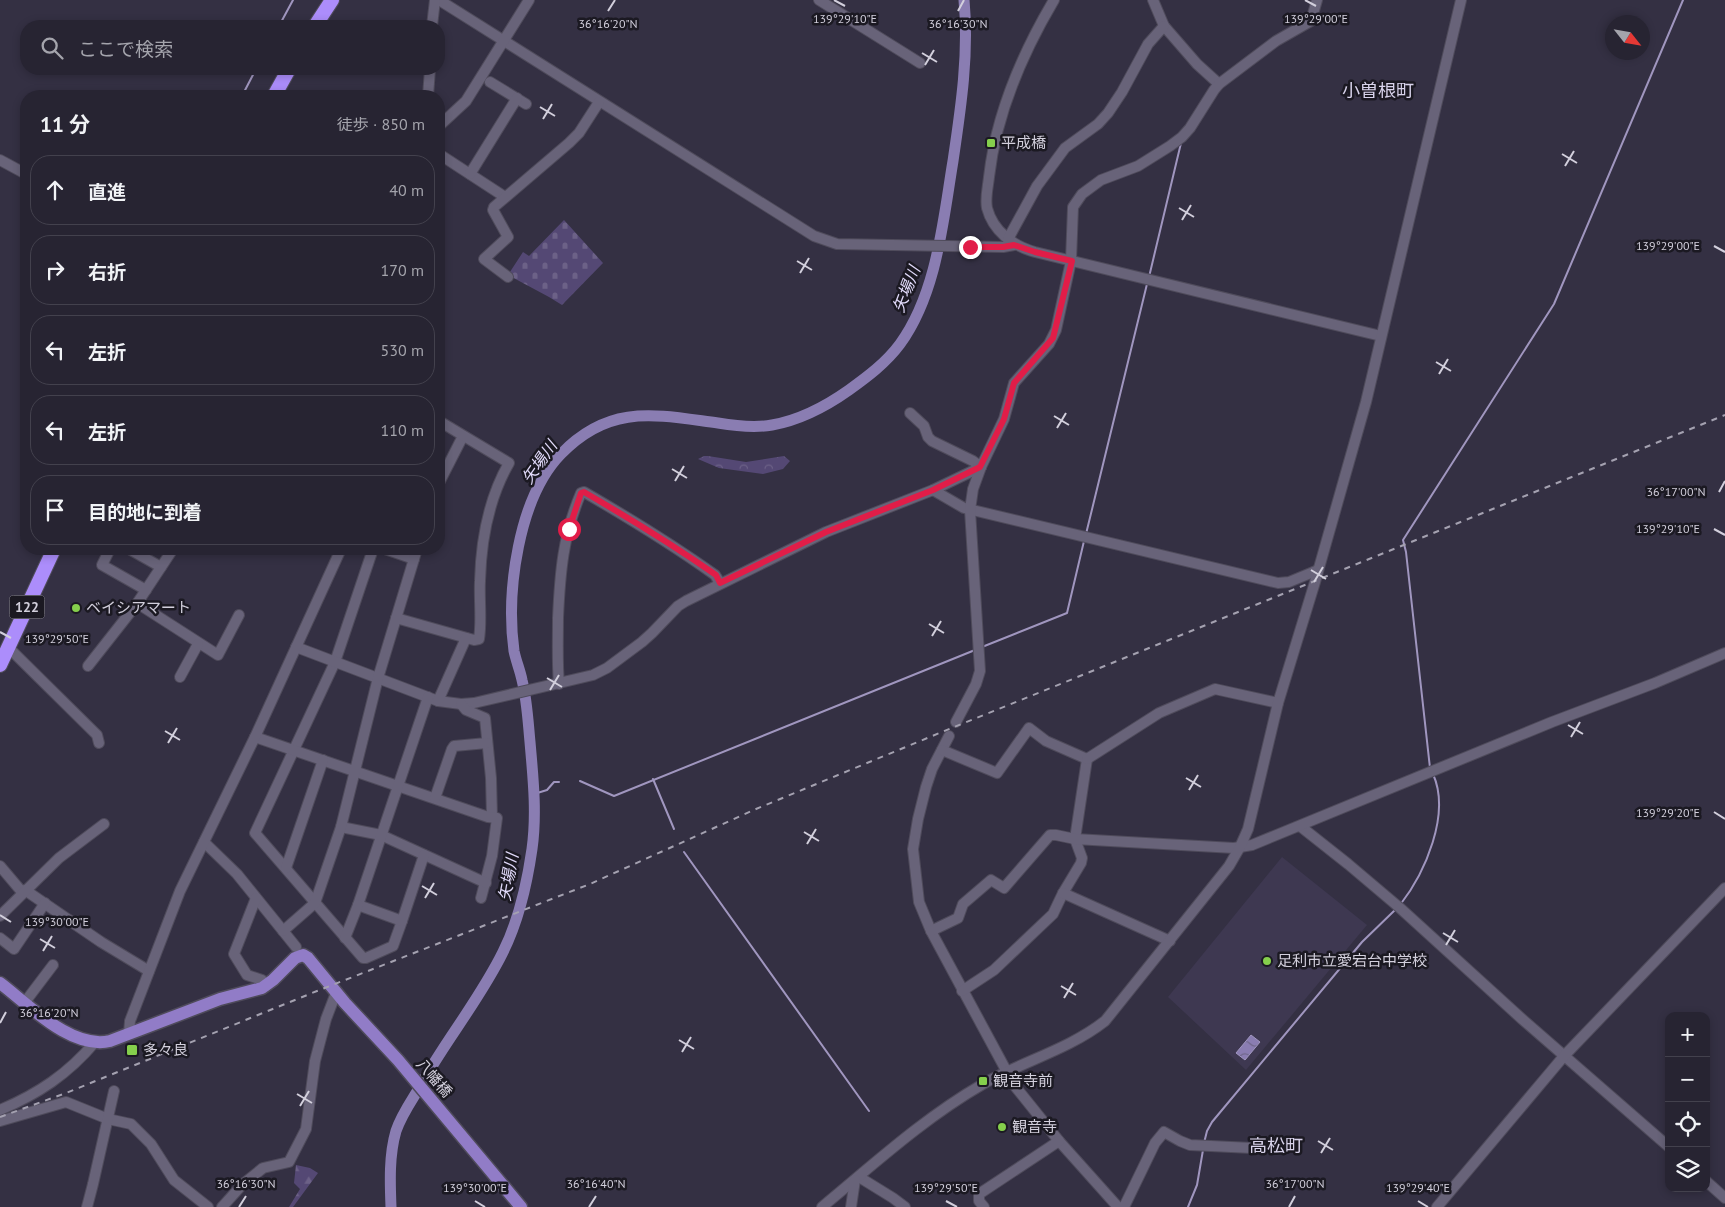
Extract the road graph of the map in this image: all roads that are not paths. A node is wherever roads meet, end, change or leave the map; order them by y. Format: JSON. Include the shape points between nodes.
{"nodes":[{"id":1,"x":332,"y":0,"type":"edge"},
{"id":2,"x":435,"y":0,"type":"edge"},
{"id":3,"x":439,"y":0,"type":"edge"},
{"id":4,"x":529,"y":0,"type":"edge"},
{"id":5,"x":819,"y":0,"type":"edge"},
{"id":6,"x":1054,"y":0,"type":"edge"},
{"id":7,"x":1152,"y":0,"type":"edge"},
{"id":8,"x":1317,"y":0,"type":"edge"},
{"id":9,"x":1460,"y":0,"type":"edge"},
{"id":10,"x":319,"y":20,"type":"edge"},
{"id":11,"x":433,"y":20,"type":"edge"},
{"id":12,"x":1164,"y":26,"type":"junction"},
{"id":13,"x":503,"y":41,"type":"junction"},
{"id":14,"x":920,"y":63,"type":"dead end"},
{"id":15,"x":286,"y":75,"type":"edge"},
{"id":16,"x":430,"y":75,"type":"edge"},
{"id":17,"x":490,"y":82,"type":"dead end"},
{"id":18,"x":1219,"y":84,"type":"junction"},
{"id":19,"x":277,"y":90,"type":"edge"},
{"id":20,"x":428,"y":90,"type":"edge"},
{"id":21,"x":517,"y":98,"type":"junction"},
{"id":22,"x":600,"y":102,"type":"junction"},
{"id":23,"x":526,"y":104,"type":"dead end"},
{"id":24,"x":445,"y":120,"type":"edge"},
{"id":25,"x":445,"y":158,"type":"edge"},
{"id":26,"x":0,"y":160,"type":"edge"},
{"id":27,"x":20,"y":171,"type":"edge"},
{"id":28,"x":470,"y":174,"type":"junction"},
{"id":29,"x":505,"y":197,"type":"junction"},
{"id":30,"x":1011,"y":242,"type":"junction"},
{"id":31,"x":1072,"y":261,"type":"junction"},
{"id":32,"x":508,"y":277,"type":"dead end"},
{"id":33,"x":1381,"y":336,"type":"junction"},
{"id":34,"x":910,"y":413,"type":"dead end"},
{"id":35,"x":445,"y":425,"type":"edge"},
{"id":36,"x":463,"y":436,"type":"junction"},
{"id":37,"x":980,"y":467,"type":"junction"},
{"id":38,"x":445,"y":470,"type":"edge"},
{"id":39,"x":933,"y":490,"type":"junction"},
{"id":40,"x":970,"y":510,"type":"junction"},
{"id":41,"x":51,"y":555,"type":"edge"},
{"id":42,"x":107,"y":555,"type":"edge"},
{"id":43,"x":140,"y":555,"type":"edge"},
{"id":44,"x":169,"y":555,"type":"edge"},
{"id":45,"x":338,"y":555,"type":"edge"},
{"id":46,"x":371,"y":555,"type":"edge"},
{"id":47,"x":402,"y":555,"type":"edge"},
{"id":48,"x":416,"y":555,"type":"edge"},
{"id":49,"x":414,"y":559,"type":"junction"},
{"id":50,"x":161,"y":567,"type":"junction"},
{"id":51,"x":1318,"y":570,"type":"junction"},
{"id":52,"x":720,"y":583,"type":"junction"},
{"id":53,"x":146,"y":590,"type":"junction"},
{"id":54,"x":137,"y":603,"type":"junction"},
{"id":55,"x":239,"y":616,"type":"dead end"},
{"id":56,"x":396,"y":618,"type":"junction"},
{"id":57,"x":466,"y":638,"type":"junction"},
{"id":58,"x":198,"y":644,"type":"junction"},
{"id":59,"x":296,"y":647,"type":"junction"},
{"id":60,"x":7,"y":650,"type":"junction"},
{"id":61,"x":1725,"y":653,"type":"edge"},
{"id":62,"x":335,"y":662,"type":"junction"},
{"id":63,"x":0,"y":665,"type":"edge"},
{"id":64,"x":88,"y":666,"type":"dead end"},
{"id":65,"x":180,"y":677,"type":"dead end"},
{"id":66,"x":378,"y":678,"type":"junction"},
{"id":67,"x":557,"y":685,"type":"junction"},
{"id":68,"x":428,"y":697,"type":"junction"},
{"id":69,"x":438,"y":701,"type":"junction"},
{"id":70,"x":1278,"y":703,"type":"junction"},
{"id":71,"x":461,"y":704,"type":"junction"},
{"id":72,"x":956,"y":722,"type":"dead end"},
{"id":73,"x":949,"y":736,"type":"dead end"},
{"id":74,"x":255,"y":737,"type":"junction"},
{"id":75,"x":100,"y":743,"type":"dead end"},
{"id":76,"x":487,"y":743,"type":"junction"},
{"id":77,"x":293,"y":750,"type":"junction"},
{"id":78,"x":942,"y":750,"type":"junction"},
{"id":79,"x":1087,"y":759,"type":"junction"},
{"id":80,"x":323,"y":760,"type":"junction"},
{"id":81,"x":354,"y":771,"type":"junction"},
{"id":82,"x":397,"y":785,"type":"junction"},
{"id":83,"x":435,"y":798,"type":"junction"},
{"id":84,"x":490,"y":817,"type":"junction"},
{"id":85,"x":104,"y":824,"type":"dead end"},
{"id":86,"x":1300,"y":826,"type":"junction"},
{"id":87,"x":341,"y":827,"type":"junction"},
{"id":88,"x":381,"y":835,"type":"junction"},
{"id":89,"x":1075,"y":839,"type":"junction"},
{"id":90,"x":204,"y":842,"type":"junction"},
{"id":91,"x":1240,"y":848,"type":"junction"},
{"id":92,"x":424,"y":855,"type":"junction"},
{"id":93,"x":0,"y":866,"type":"edge"},
{"id":94,"x":286,"y":868,"type":"junction"},
{"id":95,"x":486,"y":883,"type":"junction"},
{"id":96,"x":1725,"y":888,"type":"edge"},
{"id":97,"x":23,"y":891,"type":"junction"},
{"id":98,"x":1063,"y":893,"type":"junction"},
{"id":99,"x":256,"y":898,"type":"junction"},
{"id":100,"x":481,"y":898,"type":"dead end"},
{"id":101,"x":45,"y":903,"type":"junction"},
{"id":102,"x":315,"y":903,"type":"junction"},
{"id":103,"x":358,"y":905,"type":"junction"},
{"id":104,"x":0,"y":916,"type":"edge"},
{"id":105,"x":402,"y":921,"type":"junction"},
{"id":106,"x":283,"y":931,"type":"junction"},
{"id":107,"x":931,"y":931,"type":"junction"},
{"id":108,"x":0,"y":938,"type":"edge"},
{"id":109,"x":345,"y":938,"type":"junction"},
{"id":110,"x":1170,"y":941,"type":"junction"},
{"id":111,"x":296,"y":947,"type":"dead end"},
{"id":112,"x":53,"y":965,"type":"dead end"},
{"id":113,"x":149,"y":971,"type":"junction"},
{"id":114,"x":0,"y":983,"type":"edge"},
{"id":115,"x":266,"y":986,"type":"junction"},
{"id":116,"x":962,"y":991,"type":"junction"},
{"id":117,"x":336,"y":993,"type":"junction"},
{"id":118,"x":25,"y":1002,"type":"junction"},
{"id":119,"x":130,"y":1033,"type":"junction"},
{"id":120,"x":95,"y":1042,"type":"junction"},
{"id":121,"x":1564,"y":1056,"type":"junction"},
{"id":122,"x":1006,"y":1072,"type":"junction"},
{"id":123,"x":114,"y":1091,"type":"dead end"},
{"id":124,"x":0,"y":1110,"type":"edge"},
{"id":125,"x":108,"y":1119,"type":"junction"},
{"id":126,"x":0,"y":1121,"type":"edge"},
{"id":127,"x":1059,"y":1141,"type":"junction"},
{"id":128,"x":1665,"y":1144,"type":"edge"},
{"id":129,"x":1252,"y":1148,"type":"dead end"},
{"id":130,"x":857,"y":1179,"type":"junction"},
{"id":131,"x":1710,"y":1185,"type":"edge"},
{"id":132,"x":1725,"y":1198,"type":"edge"},
{"id":133,"x":87,"y":1207,"type":"edge"},
{"id":134,"x":208,"y":1207,"type":"edge"},
{"id":135,"x":222,"y":1207,"type":"edge"},
{"id":136,"x":521,"y":1207,"type":"edge"},
{"id":137,"x":822,"y":1207,"type":"edge"},
{"id":138,"x":851,"y":1207,"type":"edge"},
{"id":139,"x":904,"y":1207,"type":"edge"},
{"id":140,"x":984,"y":1207,"type":"edge"},
{"id":141,"x":1118,"y":1207,"type":"edge"},
{"id":142,"x":1124,"y":1207,"type":"edge"},
{"id":143,"x":1437,"y":1207,"type":"edge"}],
"edges":[{"from":1,"to":10,"type":"highway"},
{"from":2,"to":11,"type":"street"},
{"from":3,"to":13,"type":"street"},
{"from":4,"to":13,"type":"street"},
{"from":5,"to":14,"type":"street"},
{"from":6,"to":30,"type":"street","via":[[1030,42],[1016,76],[990,164],[986,206],[996,226]]},
{"from":7,"to":12,"type":"street"},
{"from":8,"to":18,"type":"street","via":[[1311,21],[1276,41]]},
{"from":9,"to":33,"type":"street"},
{"from":12,"to":18,"type":"street"},
{"from":12,"to":30,"type":"street","via":[[1148,44],[1108,113],[1066,148],[1037,186]]},
{"from":13,"to":22,"type":"street"},
{"from":13,"to":24,"type":"street","via":[[466,101]]},
{"from":15,"to":19,"type":"highway"},
{"from":16,"to":20,"type":"street"},
{"from":17,"to":21,"type":"street"},
{"from":18,"to":31,"type":"street","via":[[1190,128],[1176,142],[1138,166],[1101,180],[1082,194],[1072,216]]},
{"from":21,"to":23,"type":"street"},
{"from":21,"to":28,"type":"street"},
{"from":22,"to":29,"type":"street","via":[[579,133]]},
{"from":22,"to":30,"type":"street","via":[[814,236],[837,244],[1003,247]]},
{"from":25,"to":28,"type":"street"},
{"from":26,"to":27,"type":"street"},
{"from":28,"to":29,"type":"street"},
{"from":29,"to":32,"type":"street","via":[[493,210],[508,237],[484,259]]},
{"from":30,"to":31,"type":"street"},
{"from":31,"to":33,"type":"street"},
{"from":31,"to":37,"type":"street","via":[[1053,338],[1014,383],[1004,419]]},
{"from":33,"to":51,"type":"street"},
{"from":34,"to":37,"type":"street","via":[[924,426],[932,441]]},
{"from":35,"to":36,"type":"street"},
{"from":36,"to":38,"type":"street"},
{"from":36,"to":57,"type":"street","via":[[509,463],[495,492],[487,524],[480,580],[479,639]]},
{"from":37,"to":39,"type":"street"},
{"from":37,"to":40,"type":"street"},
{"from":39,"to":40,"type":"street"},
{"from":39,"to":52,"type":"street","via":[[826,532]]},
{"from":40,"to":51,"type":"street","via":[[1278,583]]},
{"from":40,"to":72,"type":"street","via":[[980,671]]},
{"from":41,"to":60,"type":"highway","number":"122"},
{"from":42,"to":53,"type":"street","via":[[102,565]]},
{"from":43,"to":50,"type":"street"},
{"from":44,"to":50,"type":"street"},
{"from":45,"to":59,"type":"street"},
{"from":46,"to":62,"type":"street"},
{"from":47,"to":49,"type":"street"},
{"from":48,"to":49,"type":"street"},
{"from":49,"to":56,"type":"street"},
{"from":50,"to":53,"type":"street"},
{"from":51,"to":70,"type":"street"},
{"from":52,"to":67,"type":"street","via":[[678,606],[652,634],[597,673]]},
{"from":52,"to":67,"type":"street","via":[[716,575],[665,540],[581,493],[562,558]]},
{"from":53,"to":54,"type":"street"},
{"from":54,"to":58,"type":"street"},
{"from":54,"to":64,"type":"street"},
{"from":55,"to":58,"type":"street","via":[[218,655]]},
{"from":56,"to":57,"type":"street"},
{"from":56,"to":66,"type":"street"},
{"from":57,"to":69,"type":"street"},
{"from":58,"to":65,"type":"street"},
{"from":59,"to":62,"type":"street"},
{"from":59,"to":74,"type":"street"},
{"from":60,"to":63,"type":"highway","number":"122"},
{"from":60,"to":75,"type":"street","via":[[13,652],[62,700],[97,735]]},
{"from":61,"to":86,"type":"street"},
{"from":62,"to":66,"type":"street"},
{"from":62,"to":77,"type":"street"},
{"from":66,"to":68,"type":"street"},
{"from":66,"to":81,"type":"street"},
{"from":67,"to":71,"type":"street"},
{"from":68,"to":69,"type":"street"},
{"from":68,"to":82,"type":"street"},
{"from":69,"to":71,"type":"street"},
{"from":70,"to":79,"type":"street","via":[[1215,688],[1159,713]]},
{"from":70,"to":91,"type":"street","via":[[1253,814]]},
{"from":71,"to":76,"type":"street","via":[[466,710],[485,718]]},
{"from":73,"to":78,"type":"street"},
{"from":74,"to":77,"type":"street"},
{"from":74,"to":90,"type":"street"},
{"from":76,"to":83,"type":"street","via":[[454,746]]},
{"from":76,"to":84,"type":"street","via":[[491,778]]},
{"from":77,"to":80,"type":"street"},
{"from":77,"to":94,"type":"street","via":[[255,833]]},
{"from":78,"to":79,"type":"street","via":[[997,774],[1030,728],[1046,740]]},
{"from":78,"to":107,"type":"street","via":[[926,787],[913,849],[919,902]]},
{"from":79,"to":89,"type":"street"},
{"from":80,"to":81,"type":"street"},
{"from":80,"to":94,"type":"street"},
{"from":81,"to":82,"type":"street"},
{"from":81,"to":87,"type":"street"},
{"from":82,"to":83,"type":"street"},
{"from":82,"to":88,"type":"street"},
{"from":83,"to":84,"type":"street"},
{"from":84,"to":95,"type":"street","via":[[497,818]]},
{"from":85,"to":97,"type":"street"},
{"from":86,"to":91,"type":"street"},
{"from":86,"to":121,"type":"street","via":[[1398,906]]},
{"from":87,"to":88,"type":"street"},
{"from":87,"to":102,"type":"street"},
{"from":88,"to":92,"type":"street"},
{"from":88,"to":103,"type":"street"},
{"from":89,"to":91,"type":"street"},
{"from":89,"to":98,"type":"street","via":[[1081,863]]},
{"from":89,"to":107,"type":"street","via":[[1050,835],[1004,888],[991,880],[964,904],[958,918]]},
{"from":90,"to":99,"type":"street"},
{"from":90,"to":113,"type":"street","via":[[180,891]]},
{"from":91,"to":110,"type":"street"},
{"from":92,"to":95,"type":"street"},
{"from":92,"to":105,"type":"street"},
{"from":93,"to":97,"type":"street"},
{"from":94,"to":102,"type":"street"},
{"from":95,"to":100,"type":"street"},
{"from":96,"to":121,"type":"street"},
{"from":97,"to":101,"type":"street"},
{"from":97,"to":104,"type":"street"},
{"from":98,"to":110,"type":"street"},
{"from":98,"to":116,"type":"street","via":[[1053,914],[994,970]]},
{"from":99,"to":106,"type":"street"},
{"from":99,"to":115,"type":"street","via":[[234,954],[248,976],[262,980]]},
{"from":101,"to":108,"type":"street","via":[[14,949]]},
{"from":101,"to":113,"type":"street"},
{"from":102,"to":106,"type":"street"},
{"from":102,"to":109,"type":"street"},
{"from":103,"to":105,"type":"street"},
{"from":103,"to":109,"type":"street"},
{"from":105,"to":109,"type":"street","via":[[392,946],[366,958]]},
{"from":106,"to":111,"type":"street"},
{"from":107,"to":116,"type":"street"},
{"from":110,"to":122,"type":"street","via":[[1105,1021],[1082,1038]]},
{"from":112,"to":118,"type":"street"},
{"from":113,"to":119,"type":"street","via":[[130,1021]]},
{"from":114,"to":118,"type":"main road"},
{"from":115,"to":117,"type":"main road","name":"八幡橋","via":[[295,958],[303,955]]},
{"from":115,"to":119,"type":"main road","via":[[220,999]]},
{"from":116,"to":122,"type":"street"},
{"from":117,"to":135,"type":"street","via":[[315,1061],[305,1132],[289,1162],[263,1168]]},
{"from":117,"to":136,"type":"main road","name":"八幡橋","via":[[402,1065]]},
{"from":118,"to":120,"type":"main road","via":[[62,1030]]},
{"from":119,"to":120,"type":"main road","via":[[110,1041]]},
{"from":120,"to":124,"type":"street","via":[[52,1083]]},
{"from":121,"to":128,"type":"street"},
{"from":121,"to":143,"type":"street"},
{"from":122,"to":127,"type":"street"},
{"from":122,"to":130,"type":"street","via":[[931,1118]]},
{"from":123,"to":125,"type":"street"},
{"from":125,"to":126,"type":"street","via":[[66,1102]]},
{"from":125,"to":133,"type":"street"},
{"from":125,"to":134,"type":"street","via":[[136,1128],[151,1144],[174,1180]]},
{"from":127,"to":140,"type":"street","via":[[978,1194]]},
{"from":127,"to":141,"type":"street"},
{"from":129,"to":142,"type":"street","via":[[1185,1143],[1164,1132],[1154,1144]]},
{"from":130,"to":137,"type":"street"},
{"from":130,"to":138,"type":"street"},
{"from":130,"to":139,"type":"street","via":[[894,1198]]},
{"from":131,"to":132,"type":"street"}]}
